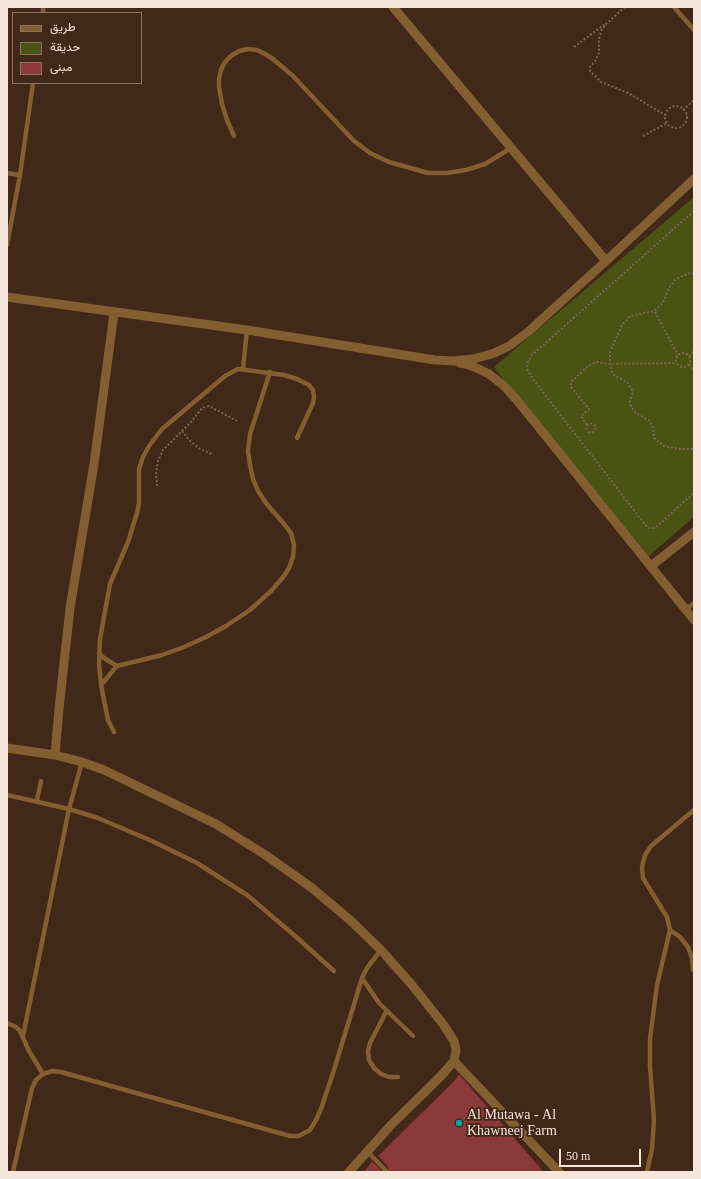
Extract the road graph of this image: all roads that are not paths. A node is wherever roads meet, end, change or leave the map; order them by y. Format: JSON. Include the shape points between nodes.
{"nodes":[{"id":1,"x":393,"y":7,"type":"edge"},
{"id":2,"x":674,"y":7,"type":"edge"},
{"id":3,"x":694,"y":30,"type":"edge"},
{"id":4,"x":33,"y":84,"type":"edge"},
{"id":5,"x":234,"y":136,"type":"dead end"},
{"id":6,"x":511,"y":148,"type":"junction"},
{"id":7,"x":7,"y":173,"type":"edge"},
{"id":8,"x":20,"y":175,"type":"junction"},
{"id":9,"x":694,"y":179,"type":"edge"},
{"id":10,"x":7,"y":245,"type":"edge"},
{"id":11,"x":606,"y":261,"type":"junction"},
{"id":12,"x":7,"y":297,"type":"edge"},
{"id":13,"x":114,"y":313,"type":"junction"},
{"id":14,"x":247,"y":330,"type":"junction"},
{"id":15,"x":454,"y":361,"type":"junction"},
{"id":16,"x":243,"y":369,"type":"junction"},
{"id":17,"x":270,"y":372,"type":"junction"},
{"id":18,"x":297,"y":438,"type":"dead end"},
{"id":19,"x":694,"y":532,"type":"edge"},
{"id":20,"x":651,"y":566,"type":"junction"},
{"id":21,"x":694,"y":603,"type":"edge"},
{"id":22,"x":685,"y":610,"type":"junction"},
{"id":23,"x":694,"y":620,"type":"edge"},
{"id":24,"x":99,"y":653,"type":"junction"},
{"id":25,"x":117,"y":666,"type":"junction"},
{"id":26,"x":101,"y":685,"type":"junction"},
{"id":27,"x":114,"y":732,"type":"dead end"},
{"id":28,"x":7,"y":748,"type":"edge"},
{"id":29,"x":55,"y":755,"type":"junction"},
{"id":30,"x":82,"y":762,"type":"junction"},
{"id":31,"x":41,"y":781,"type":"dead end"},
{"id":32,"x":7,"y":795,"type":"edge"},
{"id":33,"x":37,"y":800,"type":"junction"},
{"id":34,"x":70,"y":809,"type":"junction"},
{"id":35,"x":694,"y":810,"type":"edge"},
{"id":36,"x":670,"y":930,"type":"junction"},
{"id":37,"x":381,"y":950,"type":"junction"},
{"id":38,"x":693,"y":970,"type":"dead end"},
{"id":39,"x":334,"y":971,"type":"dead end"},
{"id":40,"x":362,"y":978,"type":"junction"},
{"id":41,"x":386,"y":1012,"type":"junction"},
{"id":42,"x":7,"y":1024,"type":"edge"},
{"id":43,"x":23,"y":1036,"type":"junction"},
{"id":44,"x":413,"y":1036,"type":"dead end"},
{"id":45,"x":454,"y":1061,"type":"junction"},
{"id":46,"x":43,"y":1074,"type":"junction"},
{"id":47,"x":398,"y":1077,"type":"dead end"},
{"id":48,"x":367,"y":1151,"type":"junction"},
{"id":49,"x":13,"y":1172,"type":"edge"},
{"id":50,"x":349,"y":1172,"type":"edge"},
{"id":51,"x":387,"y":1172,"type":"edge"},
{"id":52,"x":560,"y":1172,"type":"edge"},
{"id":53,"x":646,"y":1172,"type":"edge"}],
"edges":[{"from":1,"to":6,"type":"street"},
{"from":2,"to":3,"type":"lane"},
{"from":4,"to":8,"type":"lane"},
{"from":5,"to":6,"type":"lane","via":[[222,104],[219,79],[228,59],[239,51],[248,49],[257,50],[273,59],[293,76],[354,141],[370,153],[389,162],[428,173],[447,173],[485,164]]},
{"from":6,"to":11,"type":"street"},
{"from":7,"to":8,"type":"lane"},
{"from":8,"to":10,"type":"lane"},
{"from":9,"to":11,"type":"street"},
{"from":11,"to":15,"type":"street","via":[[509,346],[492,354]]},
{"from":12,"to":13,"type":"street"},
{"from":13,"to":14,"type":"street"},
{"from":13,"to":29,"type":"street","via":[[94,464],[70,608]]},
{"from":14,"to":15,"type":"street"},
{"from":14,"to":16,"type":"lane"},
{"from":15,"to":20,"type":"street","via":[[478,369],[503,385]]},
{"from":16,"to":17,"type":"lane"},
{"from":16,"to":24,"type":"lane","via":[[225,376],[162,429],[143,457],[139,470],[138,514],[110,584]]},
{"from":17,"to":18,"type":"lane","via":[[297,379],[313,390],[313,403]]},
{"from":17,"to":25,"type":"lane","via":[[250,434],[248,451],[258,491],[291,533],[294,551],[289,568],[271,591],[250,610],[226,626],[169,652]]},
{"from":19,"to":20,"type":"street"},
{"from":20,"to":22,"type":"street"},
{"from":21,"to":22,"type":"lane"},
{"from":22,"to":23,"type":"street"},
{"from":24,"to":25,"type":"lane"},
{"from":24,"to":26,"type":"lane"},
{"from":25,"to":26,"type":"lane"},
{"from":26,"to":27,"type":"lane","via":[[108,720]]},
{"from":28,"to":29,"type":"street"},
{"from":29,"to":30,"type":"street"},
{"from":30,"to":34,"type":"lane"},
{"from":30,"to":37,"type":"street","via":[[124,779],[216,824],[268,856],[312,888]]},
{"from":31,"to":33,"type":"lane"},
{"from":32,"to":33,"type":"lane"},
{"from":33,"to":34,"type":"lane"},
{"from":34,"to":39,"type":"lane","via":[[98,818],[197,863],[247,895]]},
{"from":34,"to":43,"type":"lane"},
{"from":35,"to":36,"type":"lane","via":[[651,846],[642,867],[643,878],[661,905]]},
{"from":36,"to":38,"type":"lane","via":[[688,947]]},
{"from":36,"to":53,"type":"lane","via":[[657,984],[652,1019],[650,1066],[654,1120],[652,1149]]},
{"from":37,"to":40,"type":"lane"},
{"from":37,"to":45,"type":"street","via":[[449,1032],[456,1050]]},
{"from":40,"to":41,"type":"lane"},
{"from":40,"to":46,"type":"lane","via":[[321,1109],[310,1130],[299,1136],[277,1133],[61,1072]]},
{"from":41,"to":44,"type":"lane"},
{"from":41,"to":47,"type":"lane","via":[[370,1043],[369,1060],[381,1074]]},
{"from":42,"to":43,"type":"lane","via":[[16,1027]]},
{"from":43,"to":46,"type":"lane"},
{"from":45,"to":48,"type":"street"},
{"from":45,"to":52,"type":"street"},
{"from":46,"to":49,"type":"lane","via":[[32,1088]]},
{"from":48,"to":50,"type":"street"},
{"from":48,"to":51,"type":"lane"}]}
